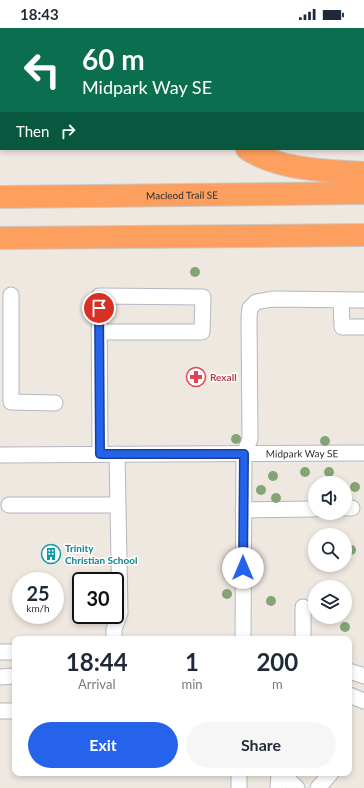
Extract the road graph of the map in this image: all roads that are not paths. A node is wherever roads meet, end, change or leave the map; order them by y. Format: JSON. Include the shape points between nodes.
{"nodes":[{"id":1,"x":249,"y":150,"type":"edge"},
{"id":2,"x":364,"y":173,"type":"edge"},
{"id":3,"x":0,"y":193,"type":"edge"},
{"id":4,"x":364,"y":194,"type":"edge"},
{"id":5,"x":0,"y":197,"type":"edge"},
{"id":6,"x":37,"y":197,"type":"junction"},
{"id":7,"x":364,"y":235,"type":"edge"},
{"id":8,"x":0,"y":238,"type":"edge"},
{"id":9,"x":11,"y":295,"type":"dead end"},
{"id":10,"x":341,"y":300,"type":"junction"},
{"id":11,"x":364,"y":300,"type":"edge"},
{"id":12,"x":364,"y":327,"type":"edge"},
{"id":13,"x":99,"y":332,"type":"junction"},
{"id":14,"x":55,"y":403,"type":"dead end"},
{"id":15,"x":364,"y":453,"type":"edge"},
{"id":16,"x":100,"y":454,"type":"junction"},
{"id":17,"x":117,"y":454,"type":"junction"},
{"id":18,"x":244,"y":454,"type":"junction"},
{"id":19,"x":0,"y":455,"type":"edge"},
{"id":20,"x":9,"y":505,"type":"dead end"},
{"id":21,"x":118,"y":505,"type":"junction"},
{"id":22,"x":308,"y":509,"type":"edge"},
{"id":23,"x":243,"y":510,"type":"junction"},
{"id":24,"x":303,"y":607,"type":"dead end"},
{"id":25,"x":114,"y":636,"type":"edge"},
{"id":26,"x":242,"y":636,"type":"edge"},
{"id":27,"x":303,"y":636,"type":"edge"},
{"id":28,"x":0,"y":652,"type":"edge"},
{"id":29,"x":12,"y":652,"type":"edge"},
{"id":30,"x":352,"y":672,"type":"edge"},
{"id":31,"x":0,"y":676,"type":"edge"},
{"id":32,"x":12,"y":676,"type":"edge"},
{"id":33,"x":364,"y":676,"type":"edge"},
{"id":34,"x":352,"y":696,"type":"edge"},
{"id":35,"x":364,"y":701,"type":"edge"},
{"id":36,"x":0,"y":711,"type":"edge"},
{"id":37,"x":12,"y":711,"type":"edge"},
{"id":38,"x":239,"y":776,"type":"edge"},
{"id":39,"x":280,"y":776,"type":"edge"},
{"id":40,"x":283,"y":776,"type":"edge"},
{"id":41,"x":329,"y":776,"type":"edge"},
{"id":42,"x":239,"y":788,"type":"edge"},
{"id":43,"x":278,"y":788,"type":"edge"},
{"id":44,"x":297,"y":788,"type":"edge"},
{"id":45,"x":318,"y":788,"type":"edge"}],
"edges":[{"from":1,"to":2,"type":"highway","via":[[268,159],[303,168]]},
{"from":3,"to":6,"type":"highway"},
{"from":4,"to":6,"type":"highway","name":"Macleod Trail SE"},
{"from":5,"to":6,"type":"highway","name":"Macleod Trail SE"},
{"from":7,"to":8,"type":"highway"},
{"from":9,"to":14,"type":"street","via":[[11,402]]},
{"from":10,"to":11,"type":"street"},
{"from":10,"to":12,"type":"street","via":[[342,327]]},
{"from":10,"to":18,"type":"street","via":[[272,299],[256,302],[250,308],[250,439]]},
{"from":13,"to":13,"type":"street","via":[[99,296],[203,297],[202,332]]},
{"from":13,"to":16,"type":"street"},
{"from":15,"to":18,"type":"street","name":"Midpark Way SE"},
{"from":16,"to":17,"type":"street","name":"Midpark Way SE"},
{"from":16,"to":19,"type":"street","name":"Midpark Way SE"},
{"from":17,"to":18,"type":"street","name":"Midpark Way SE"},
{"from":17,"to":21,"type":"street"},
{"from":18,"to":23,"type":"street"},
{"from":20,"to":21,"type":"street"},
{"from":21,"to":25,"type":"street","via":[[120,614]]},
{"from":22,"to":23,"type":"street"},
{"from":23,"to":26,"type":"street"},
{"from":24,"to":27,"type":"street"},
{"from":28,"to":29,"type":"street"},
{"from":30,"to":33,"type":"street"},
{"from":31,"to":32,"type":"street"},
{"from":34,"to":35,"type":"street"},
{"from":36,"to":37,"type":"street"},
{"from":38,"to":42,"type":"street"},
{"from":39,"to":43,"type":"street"},
{"from":40,"to":44,"type":"street"},
{"from":41,"to":45,"type":"street"}]}
